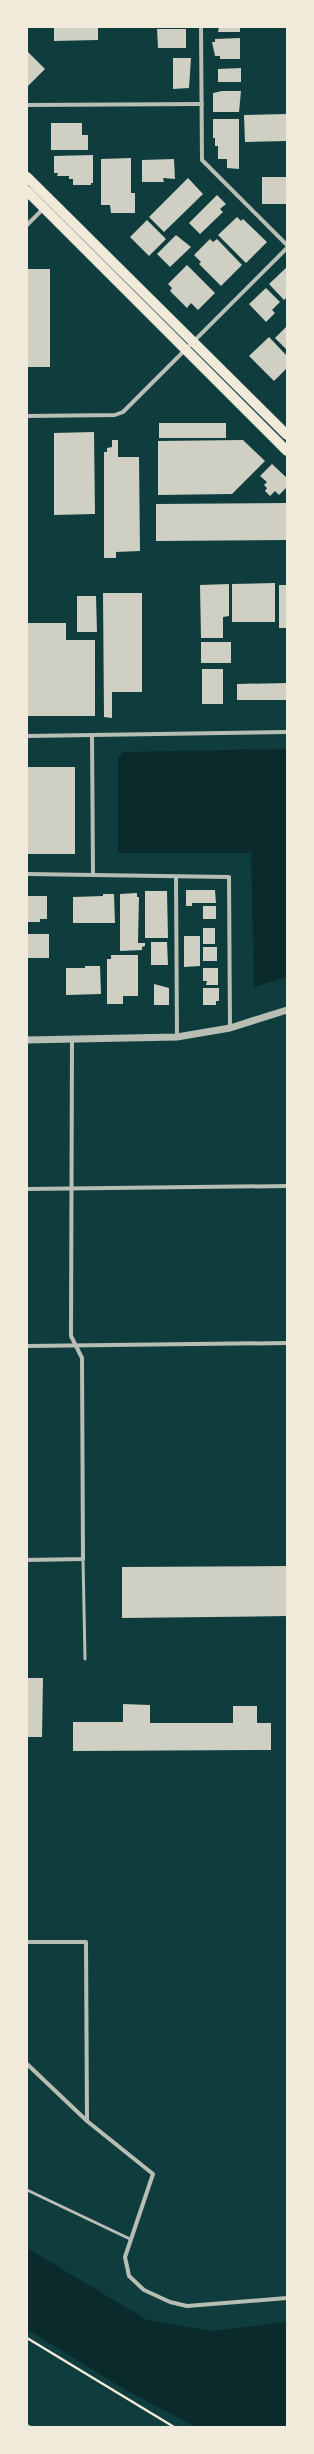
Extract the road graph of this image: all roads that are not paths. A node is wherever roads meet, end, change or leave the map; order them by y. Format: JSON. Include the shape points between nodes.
{"nodes":[{"id":1,"x":201,"y":27,"type":"edge"},
{"id":2,"x":202,"y":104,"type":"junction"},
{"id":3,"x":27,"y":105,"type":"edge"},
{"id":4,"x":27,"y":177,"type":"edge"},
{"id":5,"x":27,"y":191,"type":"edge"},
{"id":6,"x":47,"y":205,"type":"junction"},
{"id":7,"x":27,"y":225,"type":"edge"},
{"id":8,"x":287,"y":245,"type":"edge"},
{"id":9,"x":287,"y":248,"type":"edge"},
{"id":10,"x":190,"y":346,"type":"junction"},
{"id":11,"x":27,"y":416,"type":"edge"},
{"id":12,"x":287,"y":436,"type":"edge"},
{"id":13,"x":287,"y":451,"type":"edge"},
{"id":14,"x":287,"y":732,"type":"edge"},
{"id":15,"x":92,"y":735,"type":"junction"},
{"id":16,"x":27,"y":736,"type":"edge"},
{"id":17,"x":27,"y":874,"type":"edge"},
{"id":18,"x":93,"y":874,"type":"junction"},
{"id":19,"x":176,"y":877,"type":"junction"},
{"id":20,"x":287,"y":1010,"type":"edge"},
{"id":21,"x":230,"y":1028,"type":"junction"},
{"id":22,"x":177,"y":1037,"type":"junction"},
{"id":23,"x":72,"y":1039,"type":"junction"},
{"id":24,"x":27,"y":1040,"type":"edge"},
{"id":25,"x":287,"y":1186,"type":"edge"},
{"id":26,"x":27,"y":1189,"type":"edge"},
{"id":27,"x":72,"y":1189,"type":"junction"},
{"id":28,"x":287,"y":1343,"type":"edge"},
{"id":29,"x":76,"y":1345,"type":"junction"},
{"id":30,"x":27,"y":1346,"type":"edge"},
{"id":31,"x":83,"y":1559,"type":"junction"},
{"id":32,"x":27,"y":1560,"type":"edge"},
{"id":33,"x":85,"y":1659,"type":"dead end"},
{"id":34,"x":27,"y":1942,"type":"edge"},
{"id":35,"x":27,"y":2064,"type":"edge"},
{"id":36,"x":87,"y":2121,"type":"junction"},
{"id":37,"x":27,"y":2190,"type":"edge"},
{"id":38,"x":130,"y":2239,"type":"junction"},
{"id":39,"x":287,"y":2298,"type":"edge"}],
"edges":[{"from":1,"to":2,"type":"street"},
{"from":2,"to":3,"type":"street"},
{"from":2,"to":8,"type":"street","via":[[202,160]]},
{"from":4,"to":6,"type":"main road"},
{"from":5,"to":6,"type":"main road"},
{"from":6,"to":7,"type":"street"},
{"from":6,"to":10,"type":"main road"},
{"from":9,"to":10,"type":"street"},
{"from":10,"to":11,"type":"street","via":[[123,412],[115,415]]},
{"from":10,"to":12,"type":"main road"},
{"from":10,"to":13,"type":"main road"},
{"from":14,"to":15,"type":"street"},
{"from":15,"to":16,"type":"street"},
{"from":15,"to":18,"type":"street"},
{"from":17,"to":18,"type":"street"},
{"from":18,"to":19,"type":"street","via":[[107,877]]},
{"from":19,"to":21,"type":"street","via":[[229,877]]},
{"from":19,"to":22,"type":"street"},
{"from":20,"to":21,"type":"street"},
{"from":21,"to":22,"type":"street"},
{"from":22,"to":23,"type":"street"},
{"from":23,"to":24,"type":"street"},
{"from":23,"to":27,"type":"street"},
{"from":25,"to":27,"type":"street"},
{"from":26,"to":27,"type":"street"},
{"from":27,"to":29,"type":"street","via":[[71,1336]]},
{"from":28,"to":29,"type":"street"},
{"from":29,"to":30,"type":"street"},
{"from":29,"to":31,"type":"street","via":[[82,1358]]},
{"from":31,"to":32,"type":"street"},
{"from":31,"to":33,"type":"lane"},
{"from":34,"to":36,"type":"street","via":[[86,1942]]},
{"from":35,"to":36,"type":"street"},
{"from":36,"to":38,"type":"street","via":[[153,2174]]},
{"from":37,"to":38,"type":"lane"},
{"from":38,"to":39,"type":"street","via":[[125,2257],[129,2276],[144,2290],[170,2302],[187,2306]]}]}
